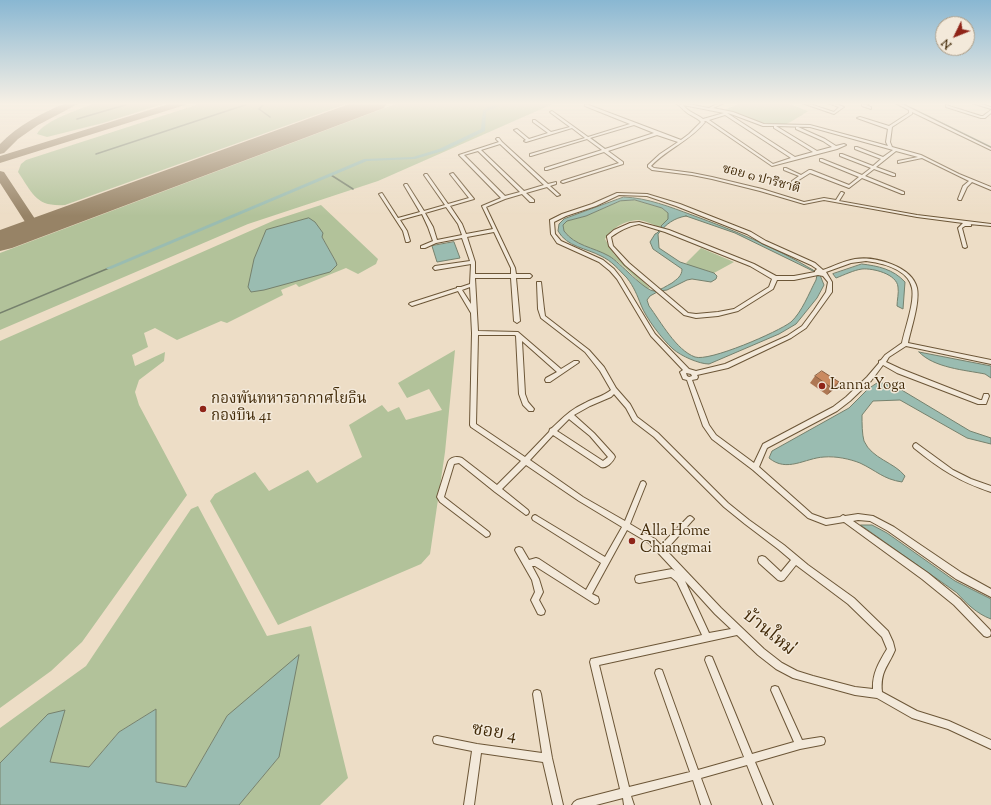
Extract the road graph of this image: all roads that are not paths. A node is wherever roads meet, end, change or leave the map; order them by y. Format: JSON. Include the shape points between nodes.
{"nodes":[{"id":1,"x":579,"y":141,"type":"edge"},
{"id":2,"x":591,"y":141,"type":"edge"},
{"id":3,"x":635,"y":141,"type":"edge"},
{"id":4,"x":677,"y":141,"type":"edge"},
{"id":5,"x":735,"y":141,"type":"edge"},
{"id":6,"x":767,"y":141,"type":"edge"},
{"id":7,"x":797,"y":141,"type":"edge"},
{"id":8,"x":823,"y":141,"type":"edge"},
{"id":9,"x":865,"y":141,"type":"edge"},
{"id":10,"x":888,"y":141,"type":"edge"},
{"id":11,"x":974,"y":141,"type":"edge"},
{"id":12,"x":682,"y":142,"type":"joint"},
{"id":13,"x":844,"y":144,"type":"dead end"},
{"id":14,"x":890,"y":147,"type":"junction"},
{"id":15,"x":836,"y":148,"type":"junction"},
{"id":16,"x":856,"y":148,"type":"dead end"},
{"id":17,"x":896,"y":149,"type":"junction"},
{"id":18,"x":991,"y":149,"type":"edge"},
{"id":19,"x":479,"y":150,"type":"junction"},
{"id":20,"x":604,"y":150,"type":"junction"},
{"id":21,"x":817,"y":153,"type":"junction"},
{"id":22,"x":531,"y":155,"type":"dead end"},
{"id":23,"x":840,"y":155,"type":"dead end"},
{"id":24,"x":922,"y":157,"type":"junction"},
{"id":25,"x":795,"y":159,"type":"junction"},
{"id":26,"x":884,"y":159,"type":"junction"},
{"id":27,"x":821,"y":160,"type":"dead end"},
{"id":28,"x":899,"y":162,"type":"dead end"},
{"id":29,"x":873,"y":168,"type":"junction"},
{"id":30,"x":546,"y":169,"type":"dead end"},
{"id":31,"x":785,"y":169,"type":"dead end"},
{"id":32,"x":452,"y":174,"type":"dead end"},
{"id":33,"x":426,"y":175,"type":"dead end"},
{"id":34,"x":894,"y":175,"type":"dead end"},
{"id":35,"x":801,"y":176,"type":"junction"},
{"id":36,"x":861,"y":177,"type":"junction"},
{"id":37,"x":971,"y":181,"type":"junction"},
{"id":38,"x":563,"y":182,"type":"dead end"},
{"id":39,"x":793,"y":182,"type":"dead end"},
{"id":40,"x":554,"y":183,"type":"dead end"},
{"id":41,"x":547,"y":185,"type":"junction"},
{"id":42,"x":406,"y":186,"type":"dead end"},
{"id":43,"x":991,"y":189,"type":"edge"},
{"id":44,"x":524,"y":192,"type":"junction"},
{"id":45,"x":842,"y":193,"type":"dead end"},
{"id":46,"x":903,"y":193,"type":"dead end"},
{"id":47,"x":381,"y":194,"type":"dead end"},
{"id":48,"x":558,"y":195,"type":"dead end"},
{"id":49,"x":504,"y":198,"type":"junction"},
{"id":50,"x":960,"y":199,"type":"dead end"},
{"id":51,"x":532,"y":200,"type":"dead end"},
{"id":52,"x":837,"y":201,"type":"junction"},
{"id":53,"x":448,"y":206,"type":"junction"},
{"id":54,"x":423,"y":212,"type":"junction"},
{"id":55,"x":398,"y":219,"type":"junction"},
{"id":56,"x":982,"y":224,"type":"junction"},
{"id":57,"x":991,"y":225,"type":"edge"},
{"id":58,"x":495,"y":230,"type":"junction"},
{"id":59,"x":464,"y":237,"type":"junction"},
{"id":60,"x":408,"y":241,"type":"dead end"},
{"id":61,"x":435,"y":242,"type":"junction"},
{"id":62,"x":965,"y":246,"type":"dead end"},
{"id":63,"x":423,"y":247,"type":"dead end"},
{"id":64,"x":473,"y":262,"type":"junction"},
{"id":65,"x":435,"y":268,"type":"dead end"},
{"id":66,"x":819,"y":273,"type":"junction"},
{"id":67,"x":473,"y":276,"type":"junction"},
{"id":68,"x":514,"y":276,"type":"junction"},
{"id":69,"x":530,"y":276,"type":"dead end"},
{"id":70,"x":775,"y":278,"type":"junction"},
{"id":71,"x":538,"y":283,"type":"dead end"},
{"id":72,"x":472,"y":285,"type":"junction"},
{"id":73,"x":459,"y":288,"type":"junction"},
{"id":74,"x":412,"y":304,"type":"dead end"},
{"id":75,"x":474,"y":313,"type":"junction"},
{"id":76,"x":517,"y":322,"type":"dead end"},
{"id":77,"x":475,"y":333,"type":"junction"},
{"id":78,"x":519,"y":335,"type":"junction"},
{"id":79,"x":905,"y":344,"type":"junction"},
{"id":80,"x":576,"y":362,"type":"dead end"},
{"id":81,"x":882,"y":362,"type":"junction"},
{"id":82,"x":991,"y":362,"type":"edge"},
{"id":83,"x":560,"y":371,"type":"junction"},
{"id":84,"x":692,"y":377,"type":"junction"},
{"id":85,"x":548,"y":380,"type":"dead end"},
{"id":86,"x":614,"y":390,"type":"junction"},
{"id":87,"x":986,"y":396,"type":"dead end"},
{"id":88,"x":531,"y":409,"type":"dead end"},
{"id":89,"x":569,"y":415,"type":"junction"},
{"id":90,"x":552,"y":432,"type":"junction"},
{"id":91,"x":916,"y":446,"type":"dead end"},
{"id":92,"x":526,"y":460,"type":"junction"},
{"id":93,"x":755,"y":468,"type":"junction"},
{"id":94,"x":643,"y":484,"type":"dead end"},
{"id":95,"x":991,"y":489,"type":"edge"},
{"id":96,"x":497,"y":490,"type":"junction"},
{"id":97,"x":526,"y":512,"type":"dead end"},
{"id":98,"x":536,"y":518,"type":"dead end"},
{"id":99,"x":843,"y":518,"type":"junction"},
{"id":100,"x":690,"y":519,"type":"dead end"},
{"id":101,"x":626,"y":526,"type":"junction"},
{"id":102,"x":486,"y":534,"type":"dead end"},
{"id":103,"x":519,"y":550,"type":"dead end"},
{"id":104,"x":661,"y":550,"type":"junction"},
{"id":105,"x":762,"y":560,"type":"dead end"},
{"id":106,"x":795,"y":560,"type":"junction"},
{"id":107,"x":605,"y":561,"type":"junction"},
{"id":108,"x":527,"y":564,"type":"junction"},
{"id":109,"x":640,"y":579,"type":"dead end"},
{"id":110,"x":991,"y":593,"type":"edge"},
{"id":111,"x":587,"y":595,"type":"junction"},
{"id":112,"x":595,"y":600,"type":"dead end"},
{"id":113,"x":541,"y":611,"type":"dead end"},
{"id":114,"x":738,"y":631,"type":"junction"},
{"id":115,"x":987,"y":633,"type":"dead end"},
{"id":116,"x":707,"y":637,"type":"junction"},
{"id":117,"x":709,"y":660,"type":"dead end"},
{"id":118,"x":659,"y":673,"type":"dead end"},
{"id":119,"x":775,"y":690,"type":"dead end"},
{"id":120,"x":537,"y":694,"type":"dead end"},
{"id":121,"x":878,"y":694,"type":"junction"},
{"id":122,"x":437,"y":740,"type":"dead end"},
{"id":123,"x":821,"y":741,"type":"dead end"},
{"id":124,"x":800,"y":745,"type":"junction"},
{"id":125,"x":991,"y":745,"type":"edge"},
{"id":126,"x":477,"y":748,"type":"junction"},
{"id":127,"x":547,"y":758,"type":"junction"},
{"id":128,"x":750,"y":759,"type":"junction"},
{"id":129,"x":696,"y":775,"type":"junction"},
{"id":130,"x":626,"y":794,"type":"junction"},
{"id":131,"x":469,"y":805,"type":"edge"},
{"id":132,"x":558,"y":805,"type":"edge"},
{"id":133,"x":576,"y":805,"type":"edge"},
{"id":134,"x":629,"y":805,"type":"edge"},
{"id":135,"x":706,"y":805,"type":"edge"},
{"id":136,"x":768,"y":805,"type":"edge"}],
"edges":[{"from":1,"to":22,"type":"street"},
{"from":2,"to":20,"type":"street"},
{"from":3,"to":20,"type":"street"},
{"from":4,"to":12,"type":"street"},
{"from":5,"to":25,"type":"street","via":[[772,165]]},
{"from":6,"to":25,"type":"street"},
{"from":7,"to":21,"type":"street"},
{"from":8,"to":15,"type":"street"},
{"from":9,"to":14,"type":"street"},
{"from":10,"to":14,"type":"street"},
{"from":11,"to":18,"type":"street"},
{"from":12,"to":52,"type":"street","name":"ซอย ๑ ปาริชาติ","via":[[656,157],[649,166],[663,171],[692,174],[726,182],[804,203],[824,199]]},
{"from":13,"to":15,"type":"street"},
{"from":14,"to":17,"type":"street"},
{"from":15,"to":21,"type":"street"},
{"from":16,"to":26,"type":"street"},
{"from":17,"to":24,"type":"street"},
{"from":17,"to":26,"type":"street"},
{"from":19,"to":41,"type":"street","via":[[500,141]]},
{"from":19,"to":44,"type":"street"},
{"from":19,"to":49,"type":"street","via":[[462,155]]},
{"from":20,"to":30,"type":"street"},
{"from":20,"to":38,"type":"street","via":[[622,163]]},
{"from":21,"to":25,"type":"street"},
{"from":23,"to":29,"type":"street"},
{"from":24,"to":28,"type":"street"},
{"from":24,"to":37,"type":"street"},
{"from":26,"to":29,"type":"street"},
{"from":27,"to":36,"type":"street"},
{"from":29,"to":34,"type":"street"},
{"from":29,"to":36,"type":"street"},
{"from":31,"to":35,"type":"street"},
{"from":32,"to":53,"type":"street","via":[[472,199]]},
{"from":33,"to":53,"type":"street"},
{"from":35,"to":36,"type":"street","via":[[810,170],[849,186]]},
{"from":35,"to":39,"type":"street"},
{"from":36,"to":46,"type":"street"},
{"from":37,"to":43,"type":"street"},
{"from":37,"to":50,"type":"street","via":[[965,186]]},
{"from":40,"to":41,"type":"street"},
{"from":41,"to":44,"type":"street"},
{"from":41,"to":48,"type":"street"},
{"from":42,"to":54,"type":"street"},
{"from":44,"to":49,"type":"street"},
{"from":44,"to":51,"type":"street"},
{"from":45,"to":52,"type":"street"},
{"from":47,"to":55,"type":"street"},
{"from":49,"to":58,"type":"street","via":[[484,206]]},
{"from":52,"to":56,"type":"street","name":"ซอย ๑ ปาริชาติ","via":[[917,216]]},
{"from":53,"to":54,"type":"street"},
{"from":53,"to":59,"type":"street","via":[[460,224]]},
{"from":54,"to":55,"type":"street"},
{"from":54,"to":61,"type":"street","via":[[433,230]]},
{"from":55,"to":60,"type":"street"},
{"from":56,"to":57,"type":"street","name":"ซอย ๑ ปาริชาติ"},
{"from":56,"to":62,"type":"street","via":[[962,225],[960,228]]},
{"from":58,"to":59,"type":"street"},
{"from":58,"to":68,"type":"street","via":[[513,268]]},
{"from":59,"to":61,"type":"street"},
{"from":59,"to":64,"type":"street"},
{"from":61,"to":63,"type":"street"},
{"from":64,"to":65,"type":"street"},
{"from":64,"to":67,"type":"street"},
{"from":66,"to":70,"type":"street","via":[[794,278]]},
{"from":66,"to":79,"type":"street","via":[[861,259],[878,261],[903,272],[914,286]]},
{"from":66,"to":84,"type":"street","via":[[830,282],[829,292],[804,327],[789,337],[726,366]]},
{"from":66,"to":84,"type":"street","via":[[813,264],[764,242],[749,232],[647,195],[618,194],[552,221],[553,234],[559,242],[602,261],[612,270],[654,334],[687,371],[684,372],[684,376]]},
{"from":67,"to":68,"type":"street"},
{"from":67,"to":72,"type":"street"},
{"from":68,"to":69,"type":"street"},
{"from":68,"to":76,"type":"street"},
{"from":70,"to":70,"type":"street","via":[[771,288],[763,295],[736,310],[696,316],[686,314],[627,264],[611,246],[609,237],[616,231],[640,223],[752,265]]},
{"from":71,"to":86,"type":"street","via":[[543,317],[588,351]]},
{"from":72,"to":73,"type":"street"},
{"from":72,"to":75,"type":"street"},
{"from":73,"to":74,"type":"street"},
{"from":73,"to":75,"type":"street"},
{"from":75,"to":77,"type":"street"},
{"from":77,"to":78,"type":"street"},
{"from":77,"to":92,"type":"street","name":"บ้านใหม่","via":[[473,425]]},
{"from":78,"to":83,"type":"street"},
{"from":78,"to":88,"type":"street","via":[[522,394],[525,403]]},
{"from":79,"to":81,"type":"street"},
{"from":79,"to":82,"type":"street"},
{"from":80,"to":83,"type":"street"},
{"from":81,"to":87,"type":"street","via":[[980,402],[984,402]]},
{"from":81,"to":93,"type":"street","via":[[848,399],[765,446]]},
{"from":83,"to":85,"type":"street"},
{"from":84,"to":93,"type":"street","via":[[706,426],[714,437]]},
{"from":86,"to":89,"type":"street"},
{"from":86,"to":106,"type":"street","via":[[635,419],[656,435],[726,506],[781,546]]},
{"from":89,"to":90,"type":"street"},
{"from":89,"to":90,"type":"street","via":[[586,428],[612,457],[603,465]]},
{"from":90,"to":92,"type":"street"},
{"from":91,"to":95,"type":"street","via":[[949,472]]},
{"from":92,"to":96,"type":"street"},
{"from":92,"to":101,"type":"street","name":"บ้านใหม่","via":[[580,499]]},
{"from":93,"to":99,"type":"street","via":[[810,516],[826,522]]},
{"from":94,"to":101,"type":"street"},
{"from":96,"to":97,"type":"street"},
{"from":96,"to":102,"type":"street","via":[[460,460],[451,462],[440,496]]},
{"from":98,"to":107,"type":"street"},
{"from":99,"to":110,"type":"street","via":[[865,517],[882,523],[959,576]]},
{"from":99,"to":115,"type":"street","via":[[925,576],[957,602]]},
{"from":100,"to":104,"type":"street"},
{"from":101,"to":104,"type":"street","name":"บ้านใหม่","via":[[652,541]]},
{"from":101,"to":107,"type":"street"},
{"from":103,"to":108,"type":"street"},
{"from":104,"to":114,"type":"street","name":"บ้านใหม่"},
{"from":105,"to":106,"type":"street","via":[[781,578]]},
{"from":106,"to":121,"type":"street","via":[[851,601],[885,634],[890,650],[876,678]]},
{"from":107,"to":111,"type":"street"},
{"from":108,"to":111,"type":"street","via":[[536,562]]},
{"from":108,"to":113,"type":"street","via":[[539,592],[535,600]]},
{"from":109,"to":116,"type":"street","via":[[672,573],[680,579]]},
{"from":111,"to":112,"type":"street"},
{"from":114,"to":116,"type":"street"},
{"from":114,"to":121,"type":"street","name":"บ้านใหม่","via":[[779,666],[796,675],[855,691]]},
{"from":116,"to":130,"type":"street","via":[[594,662]]},
{"from":117,"to":128,"type":"street"},
{"from":118,"to":129,"type":"street"},
{"from":119,"to":124,"type":"street"},
{"from":120,"to":127,"type":"street"},
{"from":121,"to":125,"type":"street","name":"บ้านใหม่","via":[[915,715],[949,725]]},
{"from":122,"to":126,"type":"street","name":"ซอย 4"},
{"from":123,"to":124,"type":"street"},
{"from":124,"to":128,"type":"street"},
{"from":126,"to":127,"type":"street","name":"ซอย 4"},
{"from":126,"to":131,"type":"street"},
{"from":127,"to":132,"type":"street"},
{"from":128,"to":129,"type":"street"},
{"from":128,"to":136,"type":"street"},
{"from":129,"to":130,"type":"street"},
{"from":129,"to":135,"type":"street"},
{"from":130,"to":133,"type":"street"},
{"from":130,"to":134,"type":"street"}]}
